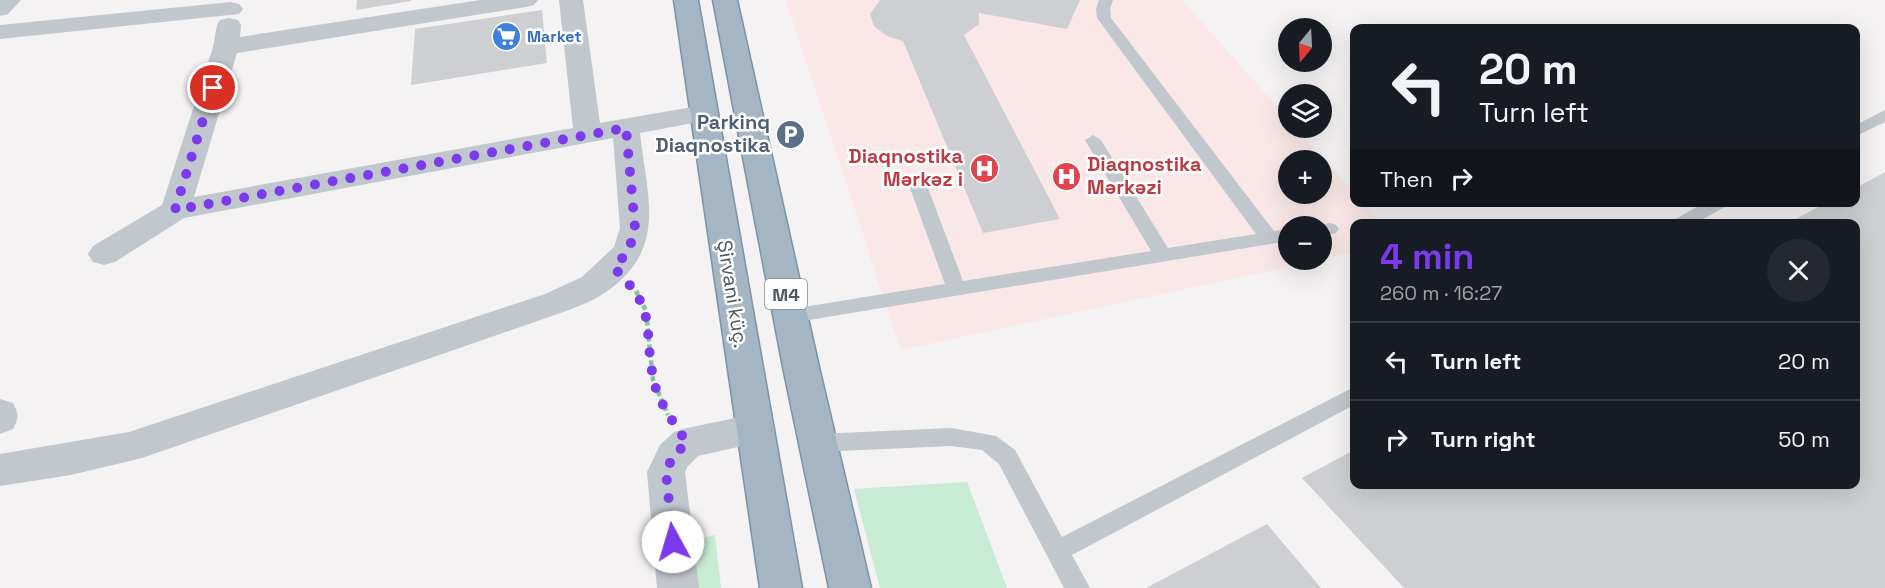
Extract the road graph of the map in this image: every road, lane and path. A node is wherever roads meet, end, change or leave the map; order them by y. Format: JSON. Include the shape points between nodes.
{"nodes":[{"id":1,"x":9,"y":0,"type":"edge"},
{"id":2,"x":526,"y":0,"type":"edge"},
{"id":3,"x":571,"y":0,"type":"edge"},
{"id":4,"x":686,"y":0,"type":"edge"},
{"id":5,"x":725,"y":0,"type":"edge"},
{"id":6,"x":1106,"y":0,"type":"edge"},
{"id":7,"x":233,"y":4,"type":"edge"},
{"id":8,"x":0,"y":9,"type":"edge"},
{"id":9,"x":0,"y":32,"type":"edge"},
{"id":10,"x":226,"y":47,"type":"junction"},
{"id":11,"x":704,"y":113,"type":"junction"},
{"id":12,"x":1885,"y":115,"type":"edge"},
{"id":13,"x":626,"y":128,"type":"junction"},
{"id":14,"x":1860,"y":129,"type":"edge"},
{"id":15,"x":588,"y":134,"type":"junction"},
{"id":16,"x":1093,"y":140,"type":"dead end"},
{"id":17,"x":916,"y":180,"type":"dead end"},
{"id":18,"x":1711,"y":207,"type":"edge"},
{"id":19,"x":175,"y":210,"type":"junction"},
{"id":20,"x":1689,"y":219,"type":"edge"},
{"id":21,"x":1278,"y":237,"type":"edge"},
{"id":22,"x":1269,"y":238,"type":"junction"},
{"id":23,"x":104,"y":254,"type":"dead end"},
{"id":24,"x":1163,"y":256,"type":"junction"},
{"id":25,"x":614,"y":268,"type":"junction"},
{"id":26,"x":956,"y":289,"type":"junction"},
{"id":27,"x":791,"y":316,"type":"junction"},
{"id":28,"x":1350,"y":397,"type":"edge"},
{"id":29,"x":0,"y":413,"type":"edge"},
{"id":30,"x":0,"y":419,"type":"edge"},
{"id":31,"x":755,"y":429,"type":"junction"},
{"id":32,"x":818,"y":442,"type":"junction"},
{"id":33,"x":687,"y":443,"type":"junction"},
{"id":34,"x":0,"y":470,"type":"edge"},
{"id":35,"x":1058,"y":551,"type":"junction"},
{"id":36,"x":678,"y":588,"type":"edge"},
{"id":37,"x":781,"y":588,"type":"edge"},
{"id":38,"x":850,"y":588,"type":"edge"},
{"id":39,"x":1077,"y":588,"type":"edge"}],
"edges":[{"from":1,"to":8,"type":"street"},
{"from":2,"to":10,"type":"street"},
{"from":3,"to":15,"type":"street"},
{"from":4,"to":11,"type":"highway","name":"Şirvani küç.","number":"M4"},
{"from":5,"to":27,"type":"highway","number":"M4"},
{"from":6,"to":22,"type":"lane","via":[[1104,18]]},
{"from":7,"to":9,"type":"street"},
{"from":7,"to":10,"type":"street"},
{"from":10,"to":19,"type":"street"},
{"from":11,"to":13,"type":"street"},
{"from":11,"to":31,"type":"highway","name":"Şirvani küç.","number":"M4"},
{"from":12,"to":14,"type":"lane"},
{"from":13,"to":15,"type":"street"},
{"from":13,"to":25,"type":"street","via":[[635,228],[629,250]]},
{"from":15,"to":19,"type":"street"},
{"from":16,"to":24,"type":"lane"},
{"from":17,"to":26,"type":"lane"},
{"from":18,"to":20,"type":"lane"},
{"from":19,"to":23,"type":"street"},
{"from":21,"to":22,"type":"lane"},
{"from":22,"to":24,"type":"lane"},
{"from":24,"to":26,"type":"lane"},
{"from":25,"to":33,"type":"path","via":[[633,286],[646,311],[653,380],[668,415]]},
{"from":25,"to":34,"type":"street","via":[[594,285],[557,302],[129,447]]},
{"from":26,"to":27,"type":"lane"},
{"from":27,"to":32,"type":"highway","number":"M4"},
{"from":28,"to":35,"type":"lane"},
{"from":29,"to":30,"type":"street"},
{"from":31,"to":33,"type":"street"},
{"from":31,"to":37,"type":"highway","name":"Şirvani küç.","number":"M4"},
{"from":32,"to":35,"type":"lane","via":[[951,436],[988,442],[1007,457]]},
{"from":32,"to":38,"type":"highway","number":"M4"},
{"from":33,"to":36,"type":"street","via":[[673,456],[666,472]]},
{"from":35,"to":39,"type":"lane"}]}
